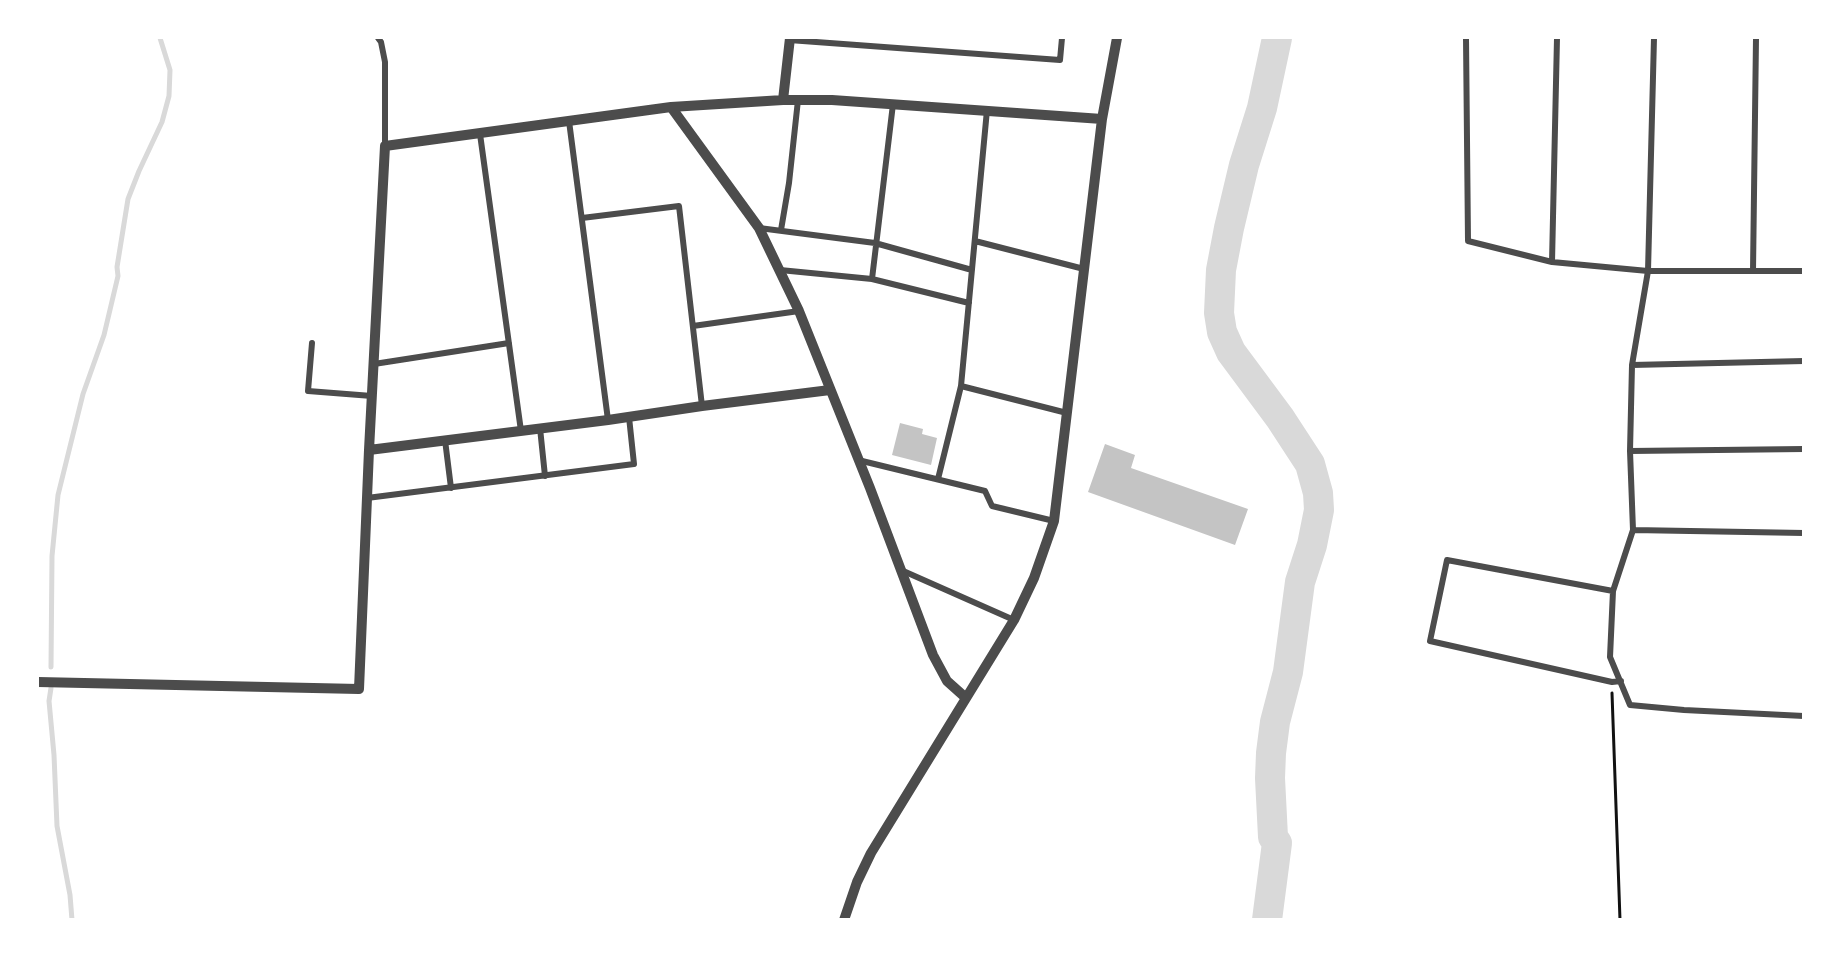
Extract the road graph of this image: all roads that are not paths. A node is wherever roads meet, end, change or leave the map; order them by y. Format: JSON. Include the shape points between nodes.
{"nodes":[{"id":1,"x":378,"y":38,"type":"edge"},
{"id":2,"x":1062,"y":38,"type":"edge"},
{"id":3,"x":1117,"y":38,"type":"edge"},
{"id":4,"x":1466,"y":38,"type":"edge"},
{"id":5,"x":1557,"y":38,"type":"edge"},
{"id":6,"x":1653,"y":38,"type":"edge"},
{"id":7,"x":1756,"y":38,"type":"edge"},
{"id":8,"x":789,"y":39,"type":"edge"},
{"id":9,"x":837,"y":41,"type":"edge"},
{"id":10,"x":783,"y":100,"type":"junction"},
{"id":11,"x":798,"y":100,"type":"junction"},
{"id":12,"x":892,"y":104,"type":"junction"},
{"id":13,"x":671,"y":107,"type":"junction"},
{"id":14,"x":987,"y":110,"type":"junction"},
{"id":15,"x":1102,"y":119,"type":"junction"},
{"id":16,"x":569,"y":121,"type":"junction"},
{"id":17,"x":480,"y":134,"type":"junction"},
{"id":18,"x":385,"y":146,"type":"junction"},
{"id":19,"x":582,"y":218,"type":"junction"},
{"id":20,"x":759,"y":228,"type":"junction"},
{"id":21,"x":781,"y":230,"type":"junction"},
{"id":22,"x":975,"y":241,"type":"junction"},
{"id":23,"x":875,"y":243,"type":"junction"},
{"id":24,"x":1552,"y":262,"type":"junction"},
{"id":25,"x":1084,"y":269,"type":"junction"},
{"id":26,"x":780,"y":270,"type":"junction"},
{"id":27,"x":972,"y":270,"type":"junction"},
{"id":28,"x":1648,"y":270,"type":"junction"},
{"id":29,"x":1753,"y":271,"type":"junction"},
{"id":30,"x":1803,"y":271,"type":"edge"},
{"id":31,"x":872,"y":279,"type":"junction"},
{"id":32,"x":969,"y":303,"type":"junction"},
{"id":33,"x":799,"y":311,"type":"junction"},
{"id":34,"x":693,"y":326,"type":"junction"},
{"id":35,"x":509,"y":343,"type":"junction"},
{"id":36,"x":312,"y":344,"type":"dead end"},
{"id":37,"x":1803,"y":361,"type":"edge"},
{"id":38,"x":374,"y":364,"type":"junction"},
{"id":39,"x":1632,"y":365,"type":"junction"},
{"id":40,"x":961,"y":386,"type":"junction"},
{"id":41,"x":830,"y":390,"type":"junction"},
{"id":42,"x":372,"y":396,"type":"junction"},
{"id":43,"x":702,"y":406,"type":"junction"},
{"id":44,"x":1067,"y":413,"type":"junction"},
{"id":45,"x":629,"y":417,"type":"junction"},
{"id":46,"x":608,"y":420,"type":"junction"},
{"id":47,"x":540,"y":429,"type":"junction"},
{"id":48,"x":521,"y":431,"type":"junction"},
{"id":49,"x":445,"y":440,"type":"junction"},
{"id":50,"x":1803,"y":449,"type":"edge"},
{"id":51,"x":369,"y":450,"type":"junction"},
{"id":52,"x":1630,"y":451,"type":"junction"},
{"id":53,"x":858,"y":460,"type":"junction"},
{"id":54,"x":545,"y":476,"type":"junction"},
{"id":55,"x":938,"y":479,"type":"junction"},
{"id":56,"x":451,"y":488,"type":"junction"},
{"id":57,"x":367,"y":498,"type":"junction"},
{"id":58,"x":1054,"y":521,"type":"junction"},
{"id":59,"x":1633,"y":530,"type":"junction"},
{"id":60,"x":1803,"y":533,"type":"edge"},
{"id":61,"x":901,"y":569,"type":"junction"},
{"id":62,"x":1613,"y":591,"type":"junction"},
{"id":63,"x":1014,"y":620,"type":"junction"},
{"id":64,"x":1622,"y":681,"type":"junction"},
{"id":65,"x":38,"y":682,"type":"edge"},
{"id":66,"x":966,"y":698,"type":"junction"},
{"id":67,"x":1803,"y":716,"type":"edge"},
{"id":68,"x":844,"y":920,"type":"edge"}],
"edges":[{"from":1,"to":18,"type":"street","via":[[385,62]]},
{"from":2,"to":9,"type":"street","via":[[1060,60]]},
{"from":3,"to":15,"type":"street"},
{"from":4,"to":24,"type":"street","via":[[1468,241]]},
{"from":5,"to":24,"type":"street"},
{"from":6,"to":28,"type":"street"},
{"from":7,"to":29,"type":"street"},
{"from":8,"to":9,"type":"street"},
{"from":8,"to":10,"type":"street"},
{"from":10,"to":11,"type":"street"},
{"from":10,"to":13,"type":"street"},
{"from":11,"to":12,"type":"street"},
{"from":11,"to":21,"type":"street"},
{"from":12,"to":14,"type":"street"},
{"from":12,"to":23,"type":"street"},
{"from":13,"to":16,"type":"street"},
{"from":13,"to":20,"type":"street"},
{"from":14,"to":15,"type":"street"},
{"from":14,"to":22,"type":"street"},
{"from":15,"to":25,"type":"street"},
{"from":16,"to":17,"type":"street"},
{"from":16,"to":19,"type":"street"},
{"from":17,"to":18,"type":"street"},
{"from":17,"to":35,"type":"street"},
{"from":18,"to":38,"type":"street"},
{"from":19,"to":34,"type":"street","via":[[679,206]]},
{"from":19,"to":46,"type":"street"},
{"from":20,"to":21,"type":"street"},
{"from":20,"to":26,"type":"street"},
{"from":21,"to":23,"type":"street"},
{"from":22,"to":25,"type":"street"},
{"from":22,"to":27,"type":"street"},
{"from":23,"to":27,"type":"street"},
{"from":23,"to":31,"type":"street"},
{"from":24,"to":28,"type":"street"},
{"from":25,"to":44,"type":"street"},
{"from":26,"to":31,"type":"street"},
{"from":26,"to":33,"type":"street"},
{"from":27,"to":32,"type":"street"},
{"from":28,"to":29,"type":"street"},
{"from":28,"to":39,"type":"street"},
{"from":29,"to":30,"type":"street"},
{"from":31,"to":32,"type":"street"},
{"from":32,"to":40,"type":"street"},
{"from":33,"to":34,"type":"street"},
{"from":33,"to":41,"type":"street"},
{"from":34,"to":43,"type":"street"},
{"from":35,"to":38,"type":"street"},
{"from":35,"to":48,"type":"street"},
{"from":36,"to":42,"type":"street","via":[[308,391]]},
{"from":37,"to":39,"type":"street"},
{"from":38,"to":42,"type":"street"},
{"from":39,"to":52,"type":"street"},
{"from":40,"to":44,"type":"street"},
{"from":40,"to":55,"type":"street"},
{"from":41,"to":43,"type":"street"},
{"from":41,"to":53,"type":"street"},
{"from":42,"to":51,"type":"street"},
{"from":43,"to":45,"type":"street"},
{"from":44,"to":58,"type":"street"},
{"from":45,"to":46,"type":"street"},
{"from":45,"to":54,"type":"street","via":[[634,464]]},
{"from":46,"to":47,"type":"street"},
{"from":47,"to":48,"type":"street"},
{"from":47,"to":54,"type":"street"},
{"from":48,"to":49,"type":"street"},
{"from":49,"to":51,"type":"street"},
{"from":49,"to":56,"type":"street"},
{"from":50,"to":52,"type":"street"},
{"from":51,"to":57,"type":"street"},
{"from":52,"to":59,"type":"street"},
{"from":53,"to":55,"type":"street"},
{"from":53,"to":61,"type":"street"},
{"from":54,"to":56,"type":"street"},
{"from":55,"to":58,"type":"street","via":[[985,491],[992,506]]},
{"from":56,"to":57,"type":"street"},
{"from":57,"to":65,"type":"street","via":[[359,689]]},
{"from":58,"to":63,"type":"street"},
{"from":59,"to":60,"type":"street"},
{"from":59,"to":62,"type":"street"},
{"from":61,"to":63,"type":"street"},
{"from":61,"to":66,"type":"street","via":[[933,655],[947,681]]},
{"from":62,"to":64,"type":"street","via":[[1610,657]]},
{"from":62,"to":64,"type":"street","via":[[1448,561],[1430,641],[1612,682]]},
{"from":63,"to":66,"type":"street"},
{"from":64,"to":67,"type":"street","via":[[1630,705]]},
{"from":66,"to":68,"type":"street","via":[[871,853]]}]}
